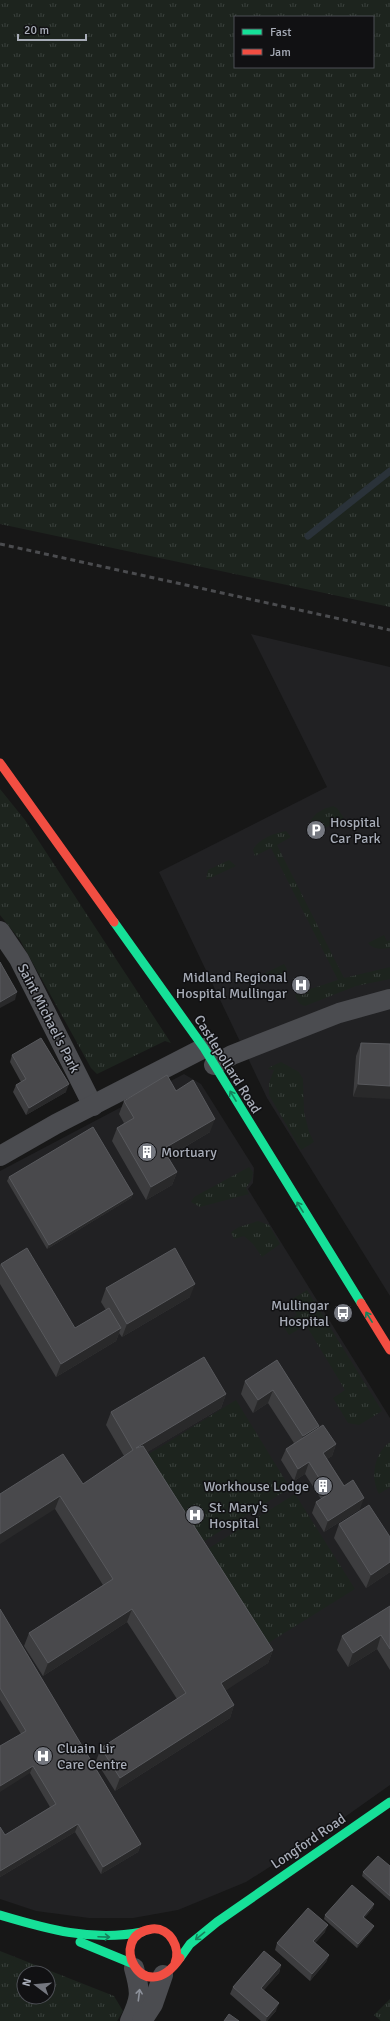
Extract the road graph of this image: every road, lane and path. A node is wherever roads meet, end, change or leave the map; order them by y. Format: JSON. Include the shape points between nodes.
{"nodes":[{"id":1,"x":0,"y":763,"type":"edge"},
{"id":2,"x":0,"y":931,"type":"edge"},
{"id":3,"x":165,"y":993,"type":"junction"},
{"id":4,"x":390,"y":999,"type":"edge"},
{"id":5,"x":183,"y":1003,"type":"dead end"},
{"id":6,"x":219,"y":1058,"type":"junction"},
{"id":7,"x":93,"y":1106,"type":"junction"},
{"id":8,"x":0,"y":1156,"type":"edge"},
{"id":9,"x":390,"y":1350,"type":"edge"},
{"id":10,"x":390,"y":1802,"type":"edge"},
{"id":11,"x":242,"y":1903,"type":"junction"},
{"id":12,"x":0,"y":1915,"type":"edge"},
{"id":13,"x":202,"y":1922,"type":"dead end"},
{"id":14,"x":161,"y":1930,"type":"junction"},
{"id":15,"x":175,"y":1930,"type":"dead end"},
{"id":16,"x":52,"y":1931,"type":"junction"},
{"id":17,"x":142,"y":1932,"type":"junction"},
{"id":18,"x":132,"y":1966,"type":"junction"},
{"id":19,"x":169,"y":1969,"type":"junction"},
{"id":20,"x":130,"y":2021,"type":"edge"},
{"id":21,"x":142,"y":2021,"type":"edge"}],
"edges":[{"from":1,"to":3,"type":"street","name":"Castlepollard Road"},
{"from":2,"to":7,"type":"street","name":"Saint Michael's Park","via":[[19,959]]},
{"from":3,"to":5,"type":"street"},
{"from":3,"to":6,"type":"street","name":"Castlepollard Road"},
{"from":4,"to":6,"type":"street","via":[[339,1013]]},
{"from":6,"to":7,"type":"street"},
{"from":9,"to":6,"type":"street","name":"Castlepollard Road","one_way":true},
{"from":7,"to":8,"type":"street"},
{"from":10,"to":11,"type":"street","name":"Longford Road"},
{"from":11,"to":13,"type":"street"},
{"from":11,"to":19,"type":"street","one_way":true,"via":[[196,1939]]},
{"from":12,"to":16,"type":"street"},
{"from":14,"to":15,"type":"street"},
{"from":14,"to":17,"type":"street","via":[[151,1929]]},
{"from":14,"to":19,"type":"street","via":[[170,1936],[178,1950]]},
{"from":16,"to":17,"type":"street","one_way":true,"via":[[104,1938]]},
{"from":16,"to":18,"type":"street"},
{"from":17,"to":18,"type":"street","via":[[133,1939],[130,1947]]},
{"from":18,"to":19,"type":"street","via":[[141,1975],[148,1977]]},
{"from":20,"to":18,"type":"street","one_way":true,"via":[[140,1992]]},
{"from":19,"to":21,"type":"street"}]}
